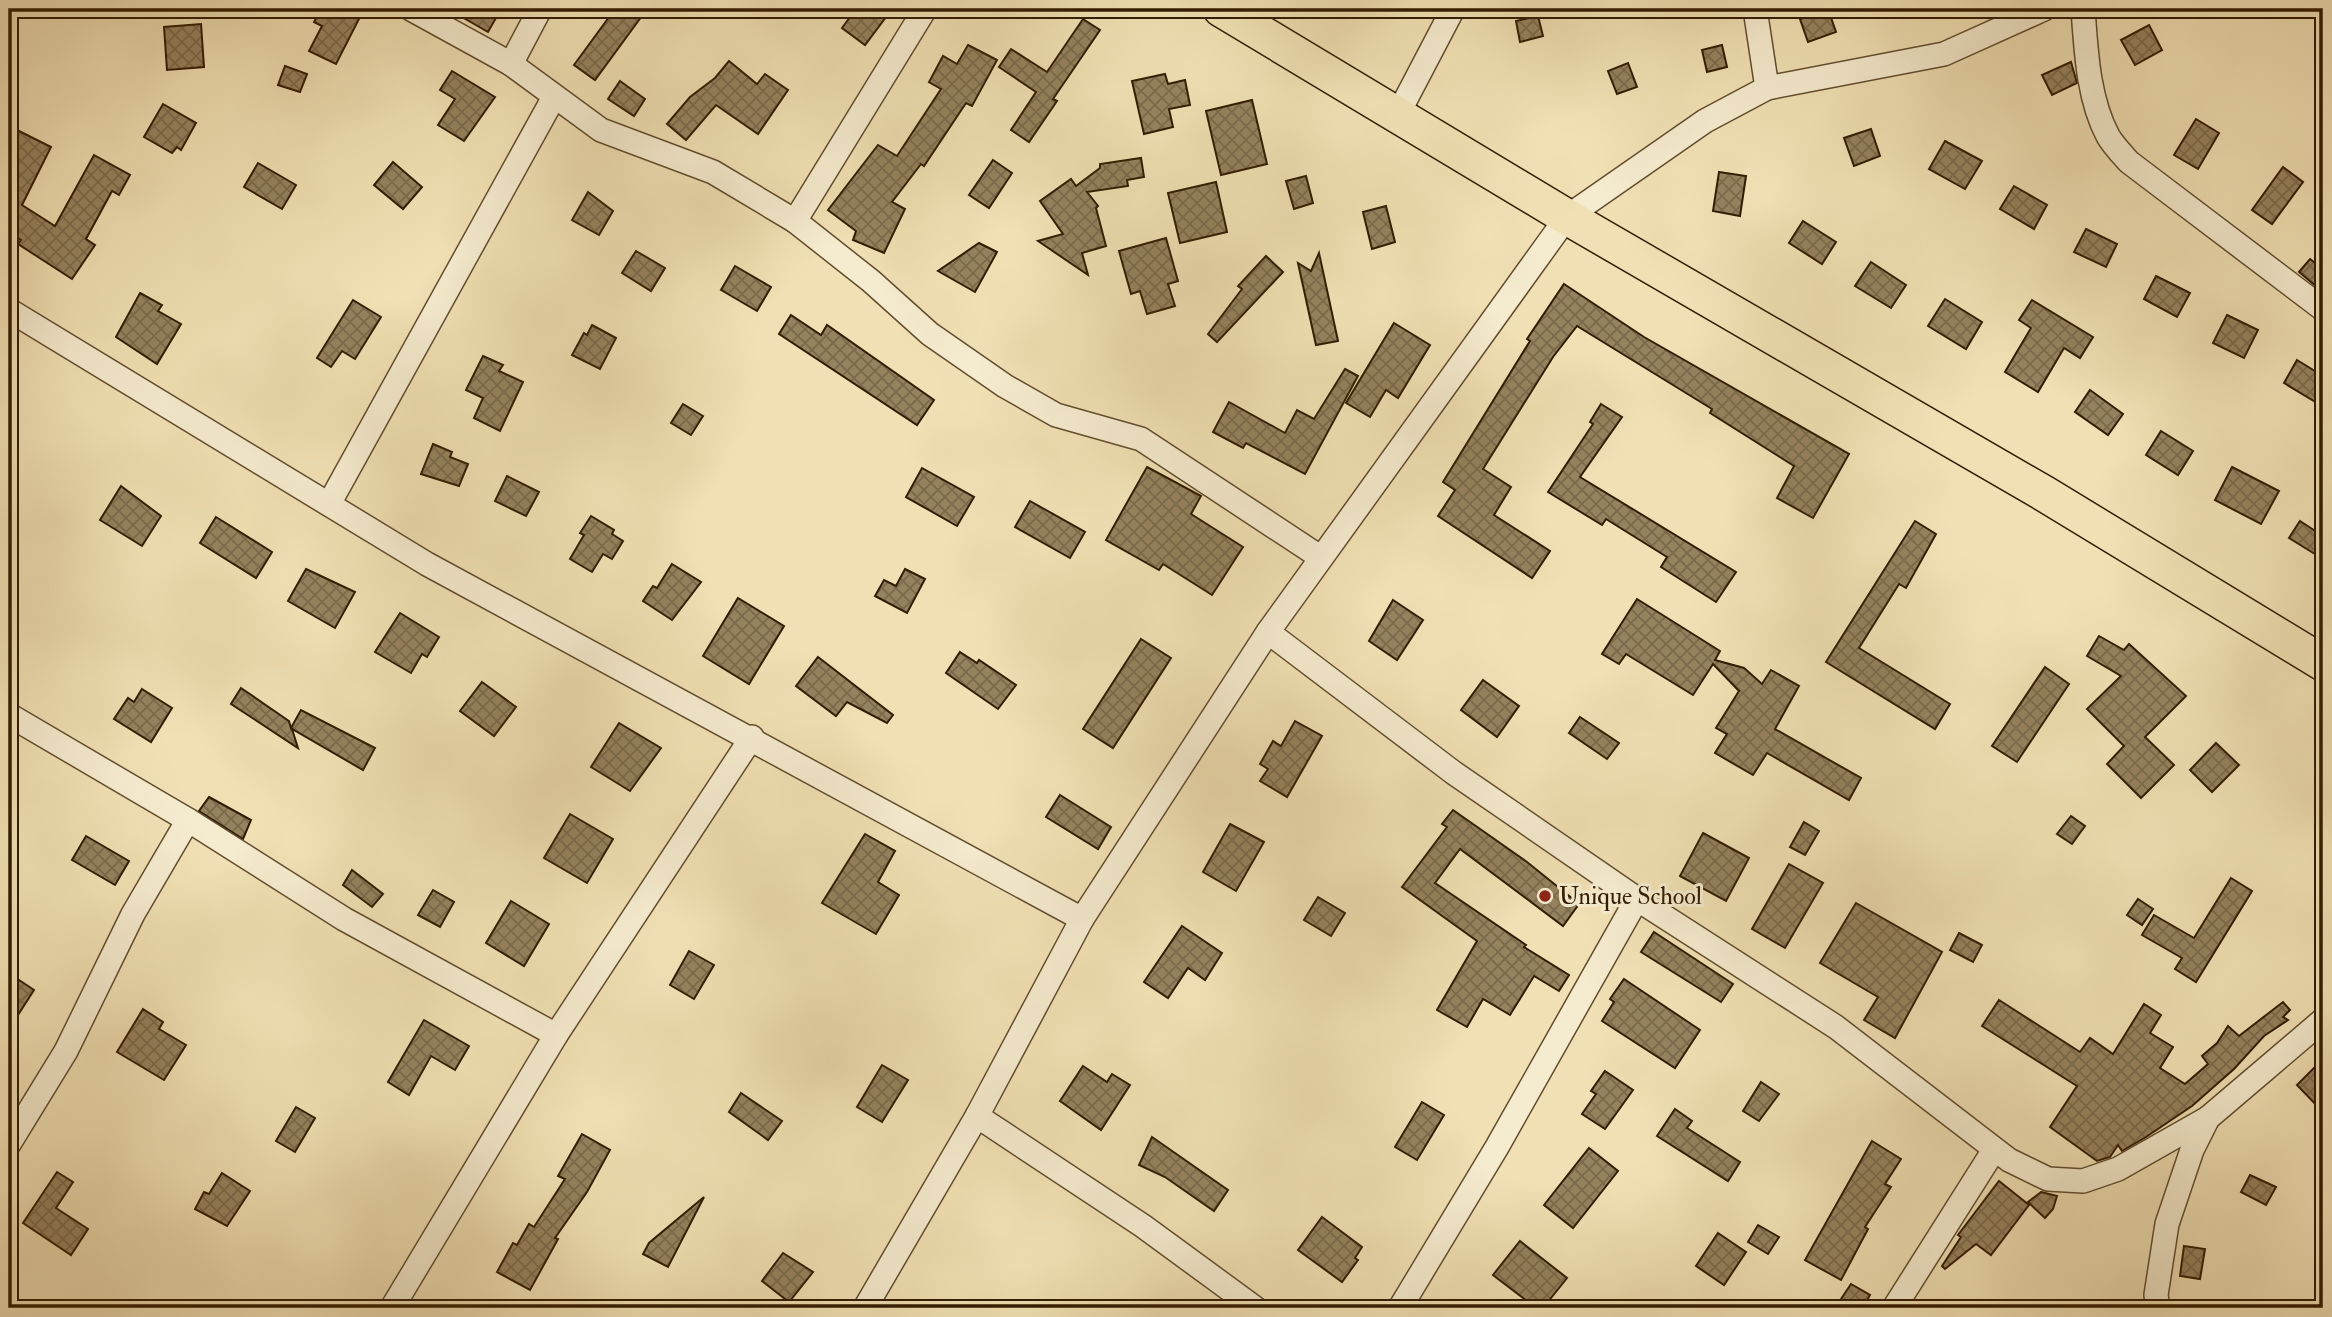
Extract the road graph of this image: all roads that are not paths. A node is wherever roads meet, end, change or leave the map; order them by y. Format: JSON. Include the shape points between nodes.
{"nodes":[{"id":1,"x":411,"y":9,"type":"edge"},
{"id":2,"x":540,"y":9,"type":"edge"},
{"id":3,"x":925,"y":9,"type":"edge"},
{"id":4,"x":1221,"y":9,"type":"edge"},
{"id":5,"x":1453,"y":9,"type":"edge"},
{"id":6,"x":1755,"y":9,"type":"edge"},
{"id":7,"x":2044,"y":9,"type":"edge"},
{"id":8,"x":2083,"y":9,"type":"edge"},
{"id":9,"x":511,"y":64,"type":"junction"},
{"id":10,"x":1768,"y":88,"type":"junction"},
{"id":11,"x":554,"y":97,"type":"junction"},
{"id":12,"x":1397,"y":116,"type":"junction"},
{"id":13,"x":1567,"y":217,"type":"junction"},
{"id":14,"x":795,"y":221,"type":"junction"},
{"id":15,"x":2323,"y":309,"type":"edge"},
{"id":16,"x":9,"y":310,"type":"edge"},
{"id":17,"x":329,"y":504,"type":"junction"},
{"id":18,"x":1320,"y":557,"type":"junction"},
{"id":19,"x":1268,"y":632,"type":"junction"},
{"id":20,"x":2320,"y":659,"type":"edge"},
{"id":21,"x":9,"y":715,"type":"edge"},
{"id":22,"x":752,"y":737,"type":"junction"},
{"id":23,"x":188,"y":821,"type":"junction"},
{"id":24,"x":1637,"y":899,"type":"junction"},
{"id":25,"x":1083,"y":919,"type":"junction"},
{"id":26,"x":2323,"y":1020,"type":"edge"},
{"id":27,"x":556,"y":1035,"type":"junction"},
{"id":28,"x":977,"y":1116,"type":"junction"},
{"id":29,"x":2208,"y":1118,"type":"junction"},
{"id":30,"x":9,"y":1144,"type":"edge"},
{"id":31,"x":1994,"y":1150,"type":"junction"},
{"id":32,"x":392,"y":1308,"type":"edge"},
{"id":33,"x":865,"y":1308,"type":"edge"},
{"id":34,"x":1255,"y":1308,"type":"edge"},
{"id":35,"x":1400,"y":1308,"type":"edge"},
{"id":36,"x":1894,"y":1308,"type":"edge"},
{"id":37,"x":2158,"y":1308,"type":"edge"}],
"edges":[{"from":1,"to":9,"type":"street"},
{"from":2,"to":9,"type":"street"},
{"from":3,"to":14,"type":"street"},
{"from":4,"to":12,"type":"main road"},
{"from":5,"to":12,"type":"street"},
{"from":6,"to":10,"type":"street"},
{"from":7,"to":10,"type":"street","via":[[1944,54]]},
{"from":8,"to":15,"type":"street","via":[[2087,57],[2109,137],[2129,162]]},
{"from":9,"to":11,"type":"street"},
{"from":10,"to":13,"type":"street","via":[[1705,121]]},
{"from":11,"to":14,"type":"street","via":[[601,130],[713,172]]},
{"from":11,"to":17,"type":"street"},
{"from":12,"to":13,"type":"main road"},
{"from":13,"to":18,"type":"street"},
{"from":13,"to":20,"type":"main road"},
{"from":14,"to":18,"type":"street","via":[[930,334],[1005,386],[1056,415],[1141,439]]},
{"from":16,"to":17,"type":"street"},
{"from":17,"to":22,"type":"street","via":[[428,564]]},
{"from":18,"to":19,"type":"street"},
{"from":19,"to":24,"type":"street","via":[[1454,773]]},
{"from":19,"to":25,"type":"street"},
{"from":21,"to":23,"type":"street"},
{"from":22,"to":25,"type":"street"},
{"from":22,"to":27,"type":"street"},
{"from":23,"to":27,"type":"street","via":[[344,919]]},
{"from":23,"to":30,"type":"street","via":[[133,914],[66,1051]]},
{"from":24,"to":31,"type":"street","via":[[1836,1027]]},
{"from":24,"to":35,"type":"street"},
{"from":25,"to":28,"type":"street"},
{"from":26,"to":29,"type":"street"},
{"from":27,"to":32,"type":"street"},
{"from":28,"to":33,"type":"street"},
{"from":28,"to":34,"type":"street","via":[[1143,1226]]},
{"from":29,"to":31,"type":"street","via":[[2118,1169],[2083,1181],[2048,1179]]},
{"from":29,"to":37,"type":"street","via":[[2167,1224]]},
{"from":31,"to":36,"type":"street"}]}
